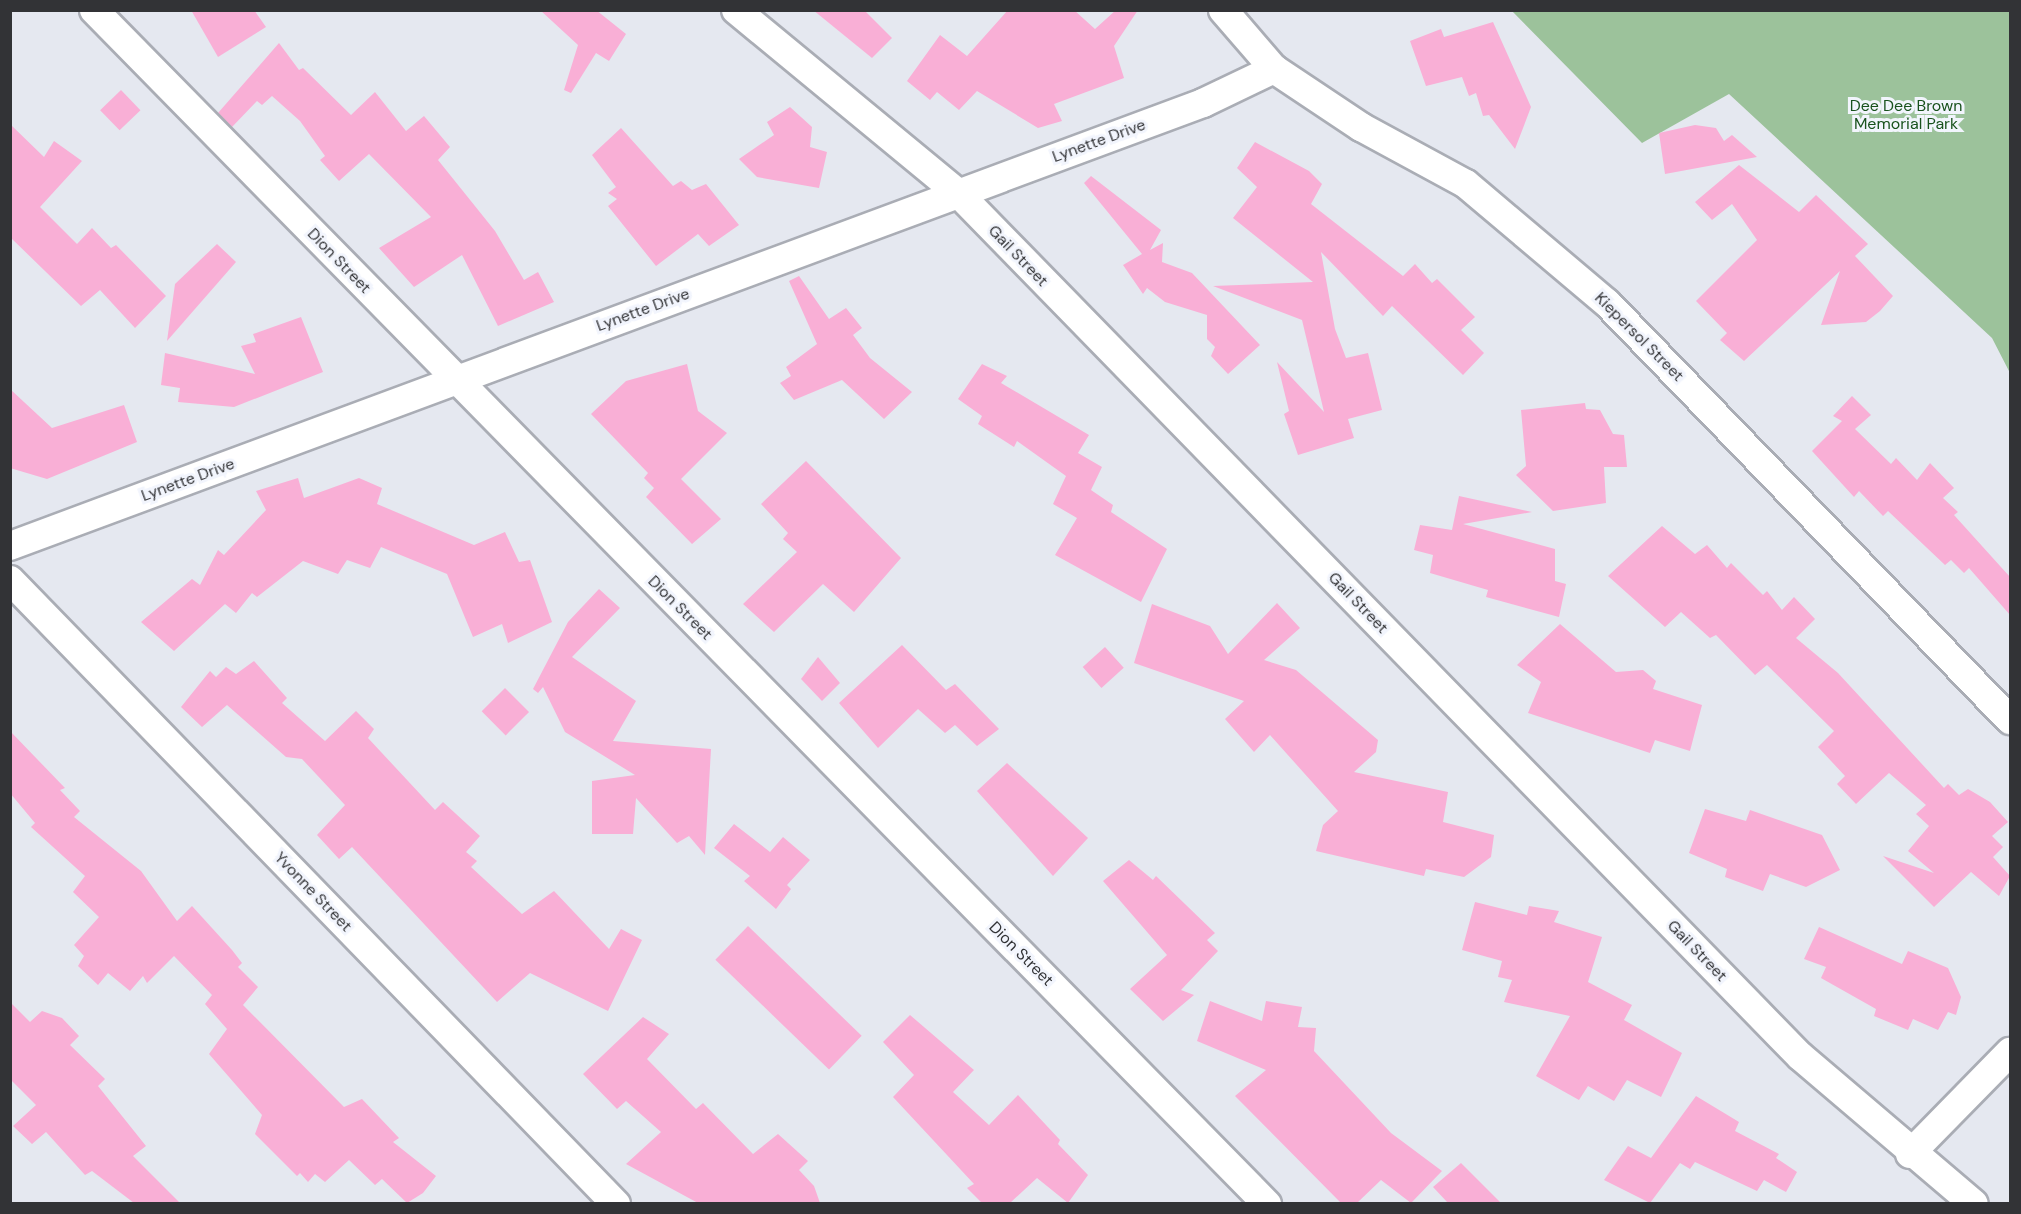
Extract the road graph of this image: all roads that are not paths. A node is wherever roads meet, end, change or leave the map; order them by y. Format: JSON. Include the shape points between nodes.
{"nodes":[{"id":1,"x":94,"y":10,"type":"edge"},
{"id":2,"x":736,"y":10,"type":"edge"},
{"id":3,"x":1223,"y":10,"type":"edge"},
{"id":4,"x":1274,"y":69,"type":"junction"},
{"id":5,"x":958,"y":193,"type":"junction"},
{"id":6,"x":455,"y":381,"type":"junction"},
{"id":7,"x":10,"y":546,"type":"edge"},
{"id":8,"x":10,"y":580,"type":"edge"},
{"id":9,"x":2010,"y":720,"type":"edge"},
{"id":10,"x":2010,"y":1052,"type":"edge"},
{"id":11,"x":1910,"y":1154,"type":"junction"},
{"id":12,"x":616,"y":1203,"type":"edge"},
{"id":13,"x":1267,"y":1203,"type":"edge"},
{"id":14,"x":1974,"y":1203,"type":"edge"}],
"edges":[{"from":1,"to":6,"type":"street","name":"Dion Street"},
{"from":2,"to":5,"type":"street","name":"Gail Street"},
{"from":3,"to":4,"type":"street","name":"Kiepersol Street"},
{"from":4,"to":5,"type":"street","name":"Lynette Drive","via":[[1203,103]]},
{"from":4,"to":9,"type":"street","name":"Kiepersol Street","via":[[1362,127],[1466,184],[1607,303]]},
{"from":5,"to":6,"type":"street","name":"Lynette Drive"},
{"from":5,"to":11,"type":"street","name":"Gail Street","via":[[1800,1056]]},
{"from":6,"to":7,"type":"street","name":"Lynette Drive"},
{"from":6,"to":13,"type":"street","name":"Dion Street"},
{"from":8,"to":12,"type":"street","name":"Yvonne Street"},
{"from":10,"to":11,"type":"street"},
{"from":11,"to":14,"type":"street","name":"Gail Street"}]}
